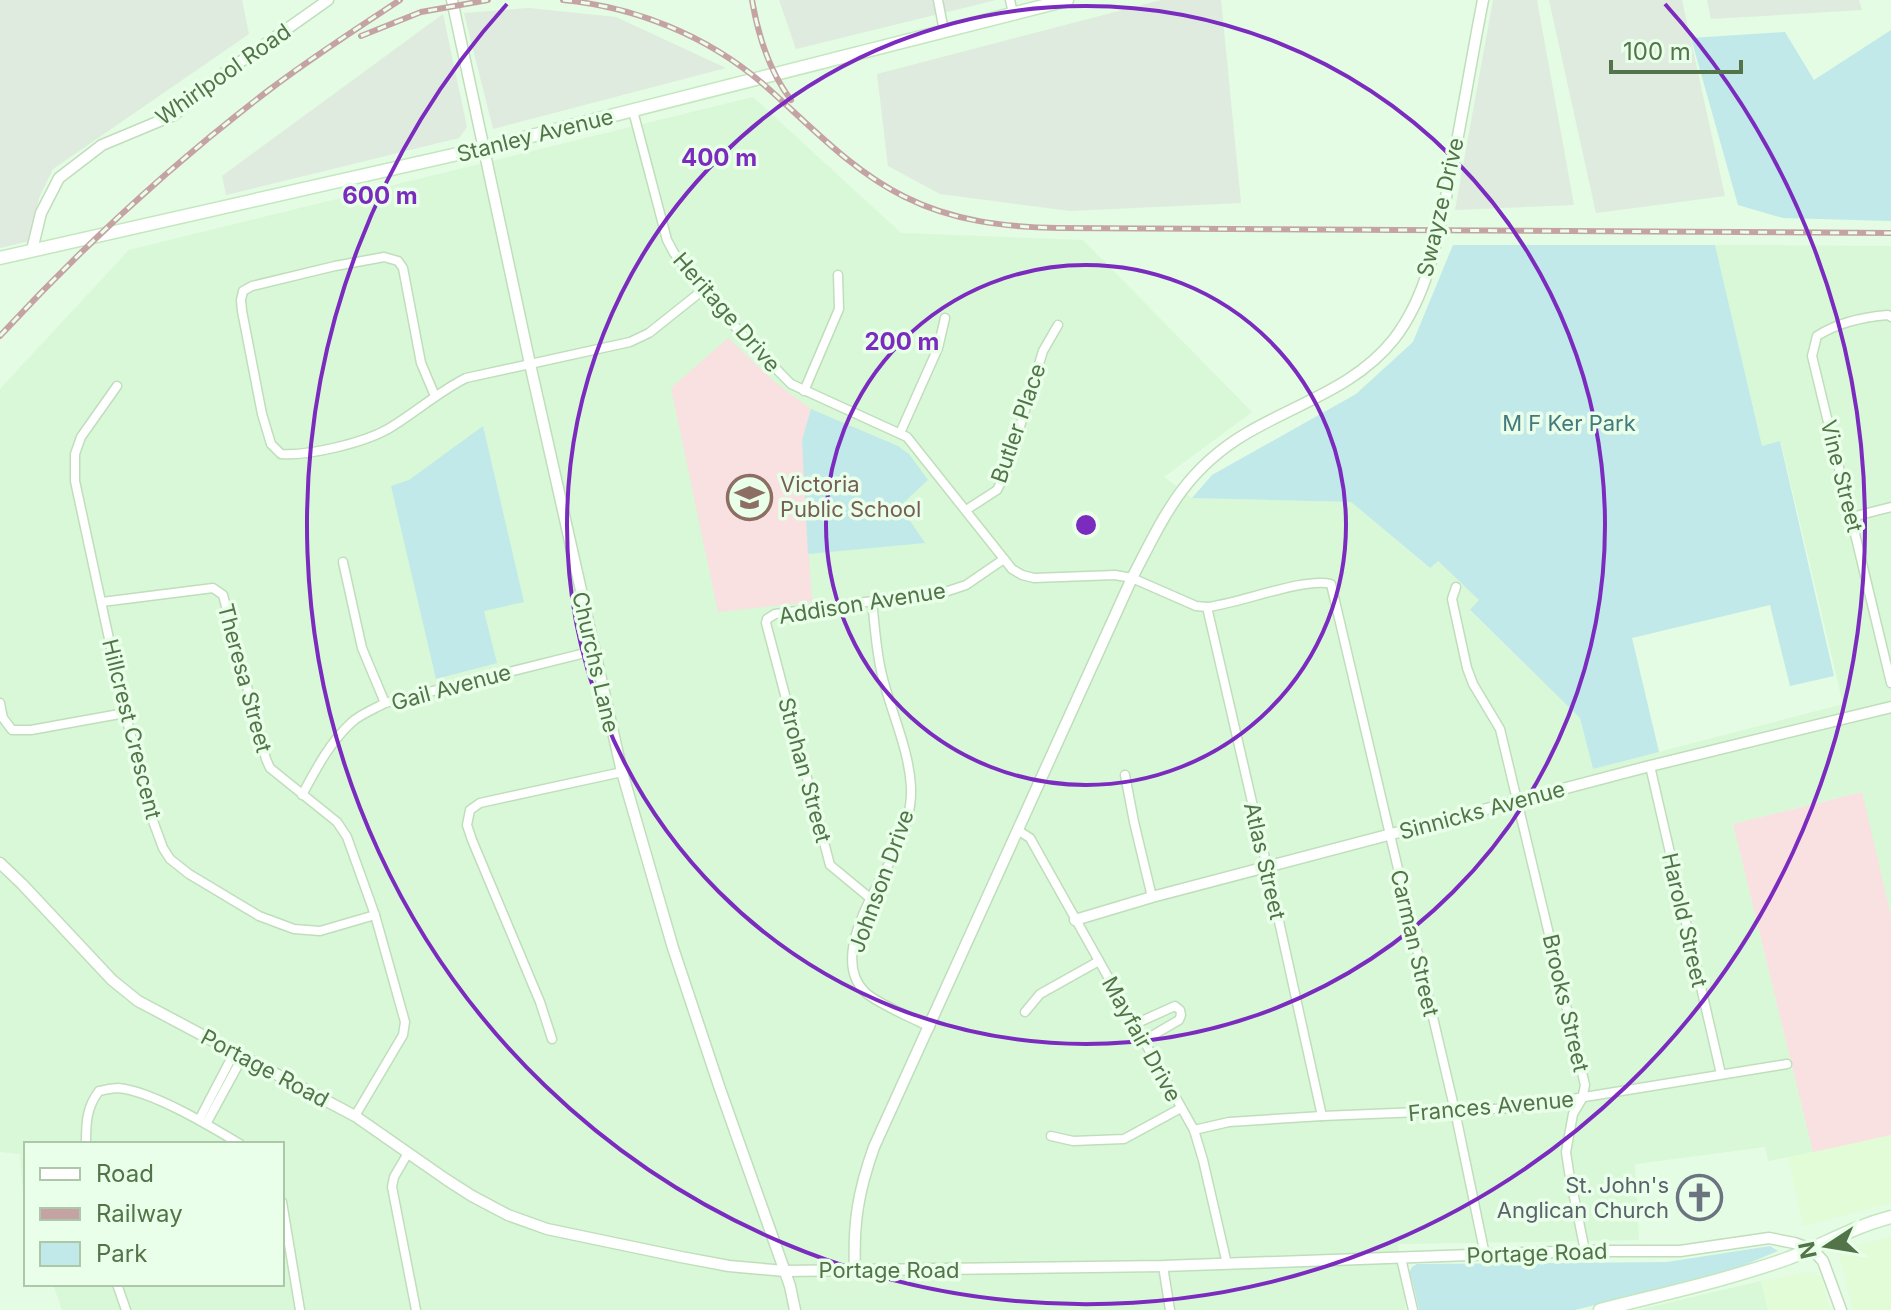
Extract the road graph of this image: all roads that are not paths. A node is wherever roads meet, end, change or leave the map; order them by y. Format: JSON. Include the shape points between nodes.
{"nodes":[{"id":1,"x":328,"y":0,"type":"edge"},
{"id":2,"x":452,"y":0,"type":"edge"},
{"id":3,"x":938,"y":0,"type":"edge"},
{"id":4,"x":1067,"y":0,"type":"edge"},
{"id":5,"x":1483,"y":0,"type":"edge"},
{"id":6,"x":1011,"y":7,"type":"edge"},
{"id":7,"x":944,"y":31,"type":"junction"},
{"id":8,"x":633,"y":111,"type":"junction"},
{"id":9,"x":484,"y":148,"type":"junction"},
{"id":10,"x":32,"y":250,"type":"junction"},
{"id":11,"x":0,"y":258,"type":"edge"},
{"id":12,"x":838,"y":275,"type":"dead end"},
{"id":13,"x":703,"y":290,"type":"junction"},
{"id":14,"x":1891,"y":317,"type":"edge"},
{"id":15,"x":945,"y":318,"type":"dead end"},
{"id":16,"x":1058,"y":325,"type":"dead end"},
{"id":17,"x":530,"y":364,"type":"junction"},
{"id":18,"x":117,"y":386,"type":"dead end"},
{"id":19,"x":804,"y":391,"type":"junction"},
{"id":20,"x":435,"y":396,"type":"junction"},
{"id":21,"x":900,"y":433,"type":"junction"},
{"id":22,"x":1891,"y":507,"type":"edge"},
{"id":23,"x":966,"y":510,"type":"junction"},
{"id":24,"x":1852,"y":517,"type":"junction"},
{"id":25,"x":1004,"y":559,"type":"junction"},
{"id":26,"x":343,"y":562,"type":"dead end"},
{"id":27,"x":1132,"y":578,"type":"junction"},
{"id":28,"x":1456,"y":587,"type":"dead end"},
{"id":29,"x":102,"y":602,"type":"junction"},
{"id":30,"x":872,"y":602,"type":"junction"},
{"id":31,"x":1207,"y":607,"type":"junction"},
{"id":32,"x":767,"y":625,"type":"joint"},
{"id":33,"x":593,"y":651,"type":"junction"},
{"id":34,"x":1891,"y":683,"type":"edge"},
{"id":35,"x":0,"y":703,"type":"edge"},
{"id":36,"x":385,"y":703,"type":"junction"},
{"id":37,"x":1891,"y":707,"type":"edge"},
{"id":38,"x":125,"y":713,"type":"junction"},
{"id":39,"x":1650,"y":766,"type":"junction"},
{"id":40,"x":622,"y":772,"type":"junction"},
{"id":41,"x":1125,"y":775,"type":"dead end"},
{"id":42,"x":302,"y":795,"type":"junction"},
{"id":43,"x":1518,"y":801,"type":"junction"},
{"id":44,"x":1019,"y":831,"type":"junction"},
{"id":45,"x":1390,"y":835,"type":"junction"},
{"id":46,"x":0,"y":863,"type":"edge"},
{"id":47,"x":1267,"y":867,"type":"junction"},
{"id":48,"x":1152,"y":897,"type":"junction"},
{"id":49,"x":870,"y":898,"type":"junction"},
{"id":50,"x":375,"y":915,"type":"junction"},
{"id":51,"x":1075,"y":920,"type":"junction"},
{"id":52,"x":1099,"y":961,"type":"junction"},
{"id":53,"x":1025,"y":1012,"type":"dead end"},
{"id":54,"x":1135,"y":1024,"type":"junction"},
{"id":55,"x":930,"y":1027,"type":"junction"},
{"id":56,"x":552,"y":1039,"type":"dead end"},
{"id":57,"x":1143,"y":1041,"type":"junction"},
{"id":58,"x":239,"y":1054,"type":"junction"},
{"id":59,"x":1787,"y":1064,"type":"dead end"},
{"id":60,"x":1721,"y":1074,"type":"junction"},
{"id":61,"x":1582,"y":1099,"type":"junction"},
{"id":62,"x":1181,"y":1108,"type":"junction"},
{"id":63,"x":1455,"y":1111,"type":"junction"},
{"id":64,"x":355,"y":1116,"type":"junction"},
{"id":65,"x":1322,"y":1116,"type":"junction"},
{"id":66,"x":203,"y":1122,"type":"junction"},
{"id":67,"x":1194,"y":1130,"type":"junction"},
{"id":68,"x":1051,"y":1136,"type":"dead end"},
{"id":69,"x":86,"y":1142,"type":"edge"},
{"id":70,"x":237,"y":1142,"type":"edge"},
{"id":71,"x":408,"y":1153,"type":"junction"},
{"id":72,"x":284,"y":1214,"type":"edge"},
{"id":73,"x":1891,"y":1217,"type":"edge"},
{"id":74,"x":1812,"y":1249,"type":"junction"},
{"id":75,"x":1585,"y":1251,"type":"junction"},
{"id":76,"x":1485,"y":1255,"type":"junction"},
{"id":77,"x":1401,"y":1258,"type":"junction"},
{"id":78,"x":1227,"y":1264,"type":"junction"},
{"id":79,"x":1163,"y":1266,"type":"junction"},
{"id":80,"x":785,"y":1271,"type":"junction"},
{"id":81,"x":855,"y":1271,"type":"junction"},
{"id":82,"x":118,"y":1286,"type":"edge"},
{"id":83,"x":126,"y":1310,"type":"edge"},
{"id":84,"x":300,"y":1310,"type":"edge"},
{"id":85,"x":416,"y":1310,"type":"edge"},
{"id":86,"x":795,"y":1310,"type":"edge"},
{"id":87,"x":1170,"y":1310,"type":"edge"},
{"id":88,"x":1413,"y":1310,"type":"edge"},
{"id":89,"x":1600,"y":1310,"type":"edge"},
{"id":90,"x":1841,"y":1310,"type":"edge"}],
"edges":[{"from":1,"to":10,"type":"street","name":"Whirlpool Road","via":[[174,115],[102,145],[59,178],[41,213]]},
{"from":2,"to":9,"type":"street","name":"Churchs Lane"},
{"from":3,"to":7,"type":"street"},
{"from":4,"to":6,"type":"main road","name":"Stanley Avenue"},
{"from":5,"to":27,"type":"street","name":"Swayze Drive","via":[[1439,231],[1407,317],[1377,357],[1345,383],[1248,432],[1217,454],[1181,489]]},
{"from":6,"to":7,"type":"main road","name":"Stanley Avenue"},
{"from":7,"to":8,"type":"main road","name":"Stanley Avenue"},
{"from":8,"to":9,"type":"main road","name":"Stanley Avenue"},
{"from":8,"to":13,"type":"street","name":"Heritage Drive","via":[[667,240]]},
{"from":9,"to":10,"type":"main road","name":"Stanley Avenue"},
{"from":9,"to":17,"type":"street","name":"Churchs Lane"},
{"from":10,"to":11,"type":"main road","name":"Stanley Avenue"},
{"from":12,"to":19,"type":"street","via":[[839,309]]},
{"from":13,"to":17,"type":"street","via":[[630,342]]},
{"from":13,"to":19,"type":"street","name":"Heritage Drive","via":[[775,369]]},
{"from":14,"to":24,"type":"street","name":"Vine Street","via":[[1859,318],[1828,329],[1817,336],[1812,356]]},
{"from":15,"to":21,"type":"street","via":[[938,348]]},
{"from":16,"to":23,"type":"street","name":"Butler Place","via":[[1043,351],[1006,472],[997,490]]},
{"from":17,"to":20,"type":"street","via":[[466,378]]},
{"from":17,"to":33,"type":"street","name":"Churchs Lane"},
{"from":18,"to":29,"type":"street","name":"Hillcrest Crescent","via":[[75,454],[75,481]]},
{"from":19,"to":21,"type":"street","name":"Heritage Drive"},
{"from":20,"to":20,"type":"street","via":[[421,363],[398,261],[384,257],[335,266],[243,291],[242,311],[262,414],[271,444],[281,454],[362,440]]},
{"from":21,"to":23,"type":"street","name":"Heritage Drive"},
{"from":22,"to":24,"type":"street"},
{"from":23,"to":25,"type":"street","name":"Heritage Drive"},
{"from":24,"to":34,"type":"street","name":"Vine Street"},
{"from":25,"to":27,"type":"street","name":"Heritage Drive","via":[[1012,569],[1034,578]]},
{"from":25,"to":30,"type":"street","name":"Addison Avenue","via":[[958,588]]},
{"from":26,"to":36,"type":"street","via":[[362,648]]},
{"from":27,"to":31,"type":"street"},
{"from":27,"to":44,"type":"street","name":"Swayze Drive"},
{"from":28,"to":43,"type":"street","name":"Brooks Street","via":[[1452,599],[1467,668],[1500,729]]},
{"from":29,"to":38,"type":"street","name":"Hillcrest Crescent"},
{"from":29,"to":42,"type":"street","name":"Theresa Street","via":[[213,588],[223,595],[266,759]]},
{"from":30,"to":32,"type":"street","name":"Addison Avenue","via":[[775,614]]},
{"from":30,"to":49,"type":"street","name":"Johnson Drive","via":[[881,673],[911,789],[896,850]]},
{"from":31,"to":45,"type":"street","name":"Carman Street","via":[[1331,584]]},
{"from":31,"to":47,"type":"street","name":"Atlas Street"},
{"from":32,"to":49,"type":"street","name":"Strohan Street","via":[[830,865]]},
{"from":33,"to":36,"type":"street","name":"Gail Avenue"},
{"from":33,"to":40,"type":"street","name":"Churchs Lane"},
{"from":35,"to":38,"type":"street","via":[[12,730]]},
{"from":36,"to":42,"type":"street","name":"Gail Avenue","via":[[342,734]]},
{"from":37,"to":39,"type":"street","name":"Sinnicks Avenue"},
{"from":38,"to":50,"type":"street","name":"Hillcrest Crescent","via":[[153,821],[170,859],[259,916],[294,929],[320,931]]},
{"from":39,"to":43,"type":"street","name":"Sinnicks Avenue"},
{"from":39,"to":60,"type":"street","name":"Harold Street"},
{"from":40,"to":56,"type":"street","via":[[480,803],[470,810],[472,840]]},
{"from":40,"to":80,"type":"street","name":"Churchs Lane","via":[[673,948]]},
{"from":41,"to":48,"type":"street"},
{"from":42,"to":50,"type":"street","name":"Theresa Street","via":[[337,822],[347,837]]},
{"from":43,"to":45,"type":"street","name":"Sinnicks Avenue"},
{"from":43,"to":61,"type":"street","name":"Brooks Street","via":[[1585,1085]]},
{"from":44,"to":51,"type":"street","name":"Mayfair Drive","via":[[1030,838]]},
{"from":44,"to":55,"type":"street","name":"Swayze Drive"},
{"from":45,"to":47,"type":"street","name":"Sinnicks Avenue"},
{"from":45,"to":63,"type":"street","name":"Carman Street"},
{"from":46,"to":58,"type":"street","name":"Portage Road","via":[[124,991]]},
{"from":47,"to":48,"type":"street","name":"Sinnicks Avenue"},
{"from":47,"to":65,"type":"street","name":"Atlas Street"},
{"from":48,"to":51,"type":"street","name":"Sinnicks Avenue"},
{"from":49,"to":55,"type":"street","name":"Johnson Drive","via":[[852,949],[858,983],[866,994]]},
{"from":50,"to":64,"type":"street","name":"Theresa Street","via":[[405,1022],[403,1035]]},
{"from":51,"to":52,"type":"street","name":"Mayfair Drive"},
{"from":52,"to":53,"type":"street","via":[[1040,994]]},
{"from":52,"to":54,"type":"street","name":"Mayfair Drive"},
{"from":54,"to":57,"type":"street","name":"Mayfair Drive"},
{"from":54,"to":57,"type":"street","via":[[1175,1006],[1180,1010],[1179,1020]]},
{"from":55,"to":81,"type":"street","name":"Swayze Drive","via":[[874,1147],[857,1203]]},
{"from":57,"to":62,"type":"street","name":"Mayfair Drive"},
{"from":58,"to":64,"type":"street","name":"Portage Road"},
{"from":58,"to":66,"type":"street"},
{"from":59,"to":60,"type":"street","name":"Frances Avenue"},
{"from":60,"to":61,"type":"street","name":"Frances Avenue"},
{"from":61,"to":63,"type":"street","name":"Frances Avenue"},
{"from":61,"to":75,"type":"street","name":"Brooks Street","via":[[1573,1114],[1566,1152]]},
{"from":62,"to":67,"type":"street","name":"Mayfair Drive"},
{"from":62,"to":68,"type":"street","via":[[1124,1139],[1073,1141]]},
{"from":63,"to":65,"type":"street","name":"Frances Avenue"},
{"from":63,"to":76,"type":"street","name":"Carman Street"},
{"from":64,"to":71,"type":"street","name":"Portage Road"},
{"from":65,"to":67,"type":"street","name":"Frances Avenue","via":[[1229,1122]]},
{"from":66,"to":69,"type":"street","via":[[151,1097],[117,1088],[99,1091],[86,1116]]},
{"from":66,"to":70,"type":"street"},
{"from":67,"to":78,"type":"street","name":"Mayfair Drive"},
{"from":71,"to":80,"type":"street","name":"Portage Road","via":[[472,1196],[547,1229],[729,1266]]},
{"from":71,"to":85,"type":"street","via":[[392,1187]]},
{"from":72,"to":84,"type":"street"},
{"from":73,"to":74,"type":"main road"},
{"from":74,"to":75,"type":"street","name":"Portage Road","via":[[1769,1238],[1680,1251]]},
{"from":74,"to":89,"type":"main road"},
{"from":74,"to":90,"type":"street","via":[[1823,1261]]},
{"from":75,"to":76,"type":"street","name":"Portage Road"},
{"from":76,"to":77,"type":"street","name":"Portage Road"},
{"from":77,"to":78,"type":"street","name":"Portage Road"},
{"from":77,"to":88,"type":"street"},
{"from":78,"to":79,"type":"street","name":"Portage Road"},
{"from":79,"to":81,"type":"street","name":"Portage Road"},
{"from":79,"to":87,"type":"street"},
{"from":80,"to":81,"type":"street","name":"Portage Road"},
{"from":80,"to":86,"type":"street","name":"Churchs Lane"},
{"from":82,"to":83,"type":"street"}]}
